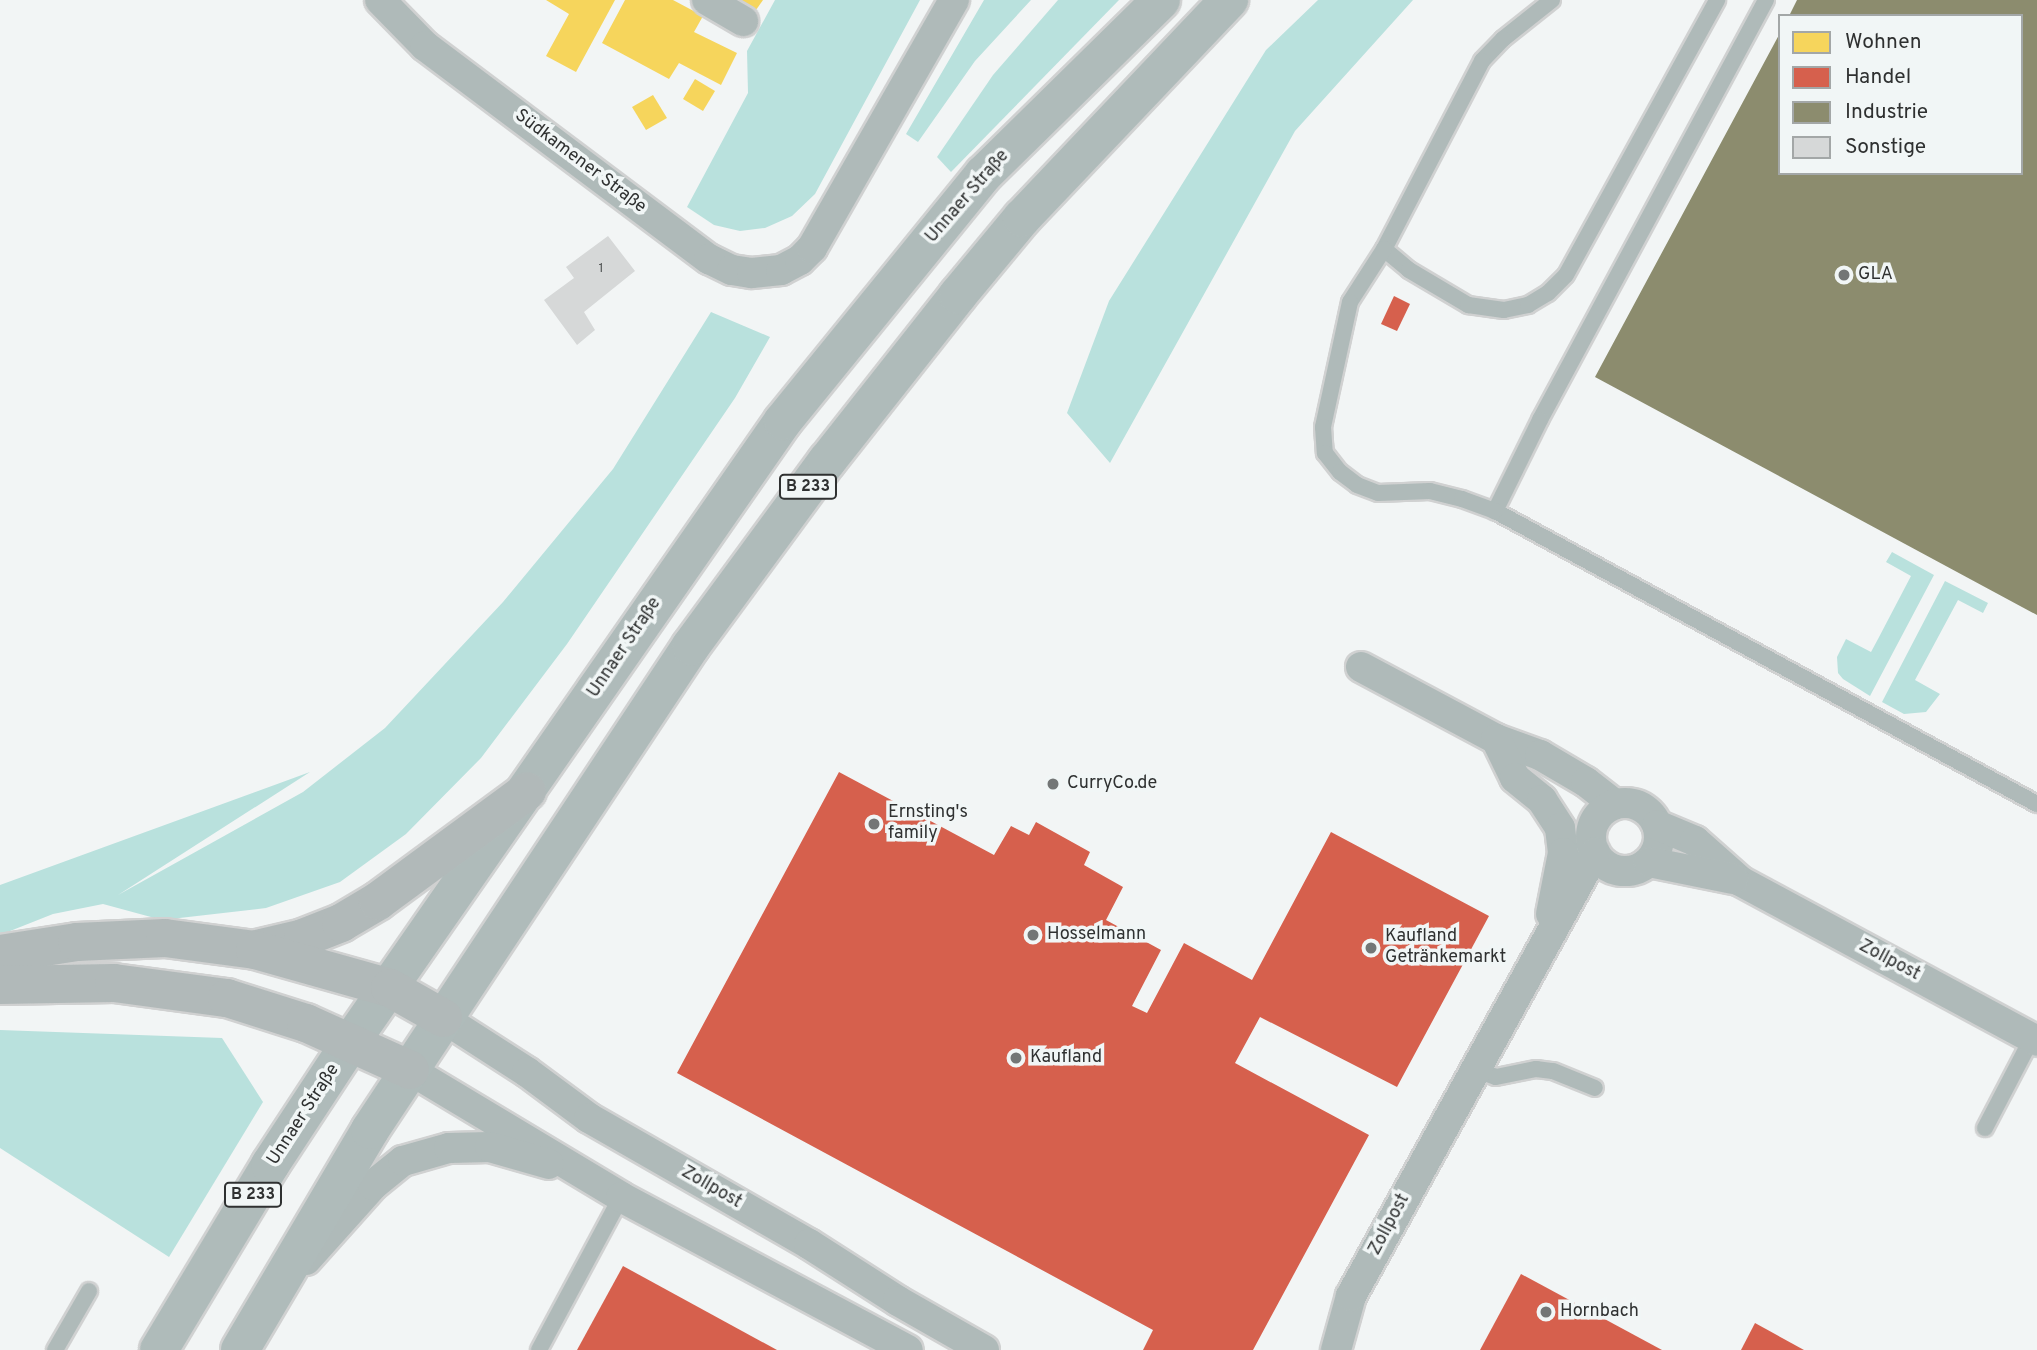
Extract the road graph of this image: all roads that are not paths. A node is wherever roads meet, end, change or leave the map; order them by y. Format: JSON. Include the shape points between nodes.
{"nodes":[{"id":1,"x":380,"y":0,"type":"edge"},
{"id":2,"x":707,"y":0,"type":"edge"},
{"id":3,"x":954,"y":0,"type":"edge"},
{"id":4,"x":1161,"y":0,"type":"edge"},
{"id":5,"x":1228,"y":0,"type":"edge"},
{"id":6,"x":1552,"y":0,"type":"edge"},
{"id":7,"x":1717,"y":0,"type":"edge"},
{"id":8,"x":1766,"y":0,"type":"edge"},
{"id":9,"x":743,"y":21,"type":"dead end"},
{"id":10,"x":1384,"y":248,"type":"junction"},
{"id":11,"x":1495,"y":511,"type":"junction"},
{"id":12,"x":1361,"y":667,"type":"dead end"},
{"id":13,"x":1496,"y":739,"type":"junction"},
{"id":14,"x":527,"y":791,"type":"junction"},
{"id":15,"x":2037,"y":804,"type":"edge"},
{"id":16,"x":1604,"y":813,"type":"junction"},
{"id":17,"x":1657,"y":825,"type":"junction"},
{"id":18,"x":1595,"y":853,"type":"junction"},
{"id":19,"x":1640,"y":866,"type":"junction"},
{"id":20,"x":1740,"y":881,"type":"junction"},
{"id":21,"x":1548,"y":935,"type":"junction"},
{"id":22,"x":255,"y":950,"type":"junction"},
{"id":23,"x":0,"y":954,"type":"edge"},
{"id":24,"x":0,"y":985,"type":"edge"},
{"id":25,"x":390,"y":988,"type":"junction"},
{"id":26,"x":443,"y":1018,"type":"junction"},
{"id":27,"x":2035,"y":1039,"type":"edge"},
{"id":28,"x":350,"y":1043,"type":"junction"},
{"id":29,"x":1474,"y":1069,"type":"junction"},
{"id":30,"x":410,"y":1070,"type":"junction"},
{"id":31,"x":1595,"y":1088,"type":"dead end"},
{"id":32,"x":1984,"y":1128,"type":"dead end"},
{"id":33,"x":577,"y":1171,"type":"junction"},
{"id":34,"x":621,"y":1197,"type":"junction"},
{"id":35,"x":89,"y":1290,"type":"dead end"},
{"id":36,"x":275,"y":1294,"type":"junction"},
{"id":37,"x":54,"y":1350,"type":"edge"},
{"id":38,"x":159,"y":1350,"type":"edge"},
{"id":39,"x":240,"y":1350,"type":"edge"},
{"id":40,"x":539,"y":1350,"type":"edge"},
{"id":41,"x":908,"y":1350,"type":"edge"},
{"id":42,"x":984,"y":1350,"type":"edge"},
{"id":43,"x":1336,"y":1350,"type":"edge"}],
"edges":[{"from":1,"to":3,"type":"street","name":"Südkamener Straße","via":[[425,46],[709,259],[752,273],[781,270],[813,248]]},
{"from":2,"to":9,"type":"street"},
{"from":4,"to":14,"type":"main road","name":"Unnaer Straße","number":"B 233","via":[[984,174],[882,297],[783,421]]},
{"from":5,"to":26,"type":"main road","number":"B 233","via":[[1023,218],[827,461],[691,646]]},
{"from":6,"to":10,"type":"lane","via":[[1482,61]]},
{"from":7,"to":10,"type":"lane","via":[[1588,238],[1566,275],[1548,293],[1504,310],[1468,305],[1409,270]]},
{"from":8,"to":11,"type":"lane"},
{"from":10,"to":11,"type":"lane","via":[[1350,302],[1323,426],[1325,453],[1357,485],[1378,493],[1430,491]]},
{"from":11,"to":15,"type":"lane"},
{"from":12,"to":13,"type":"street"},
{"from":13,"to":16,"type":"street","via":[[1570,795]]},
{"from":13,"to":21,"type":"street","name":"Zollpost","via":[[1516,778],[1542,800],[1560,828],[1563,853]]},
{"from":14,"to":22,"type":"highway","via":[[341,923]]},
{"from":14,"to":25,"type":"main road","name":"Unnaer Straße","number":"B 233"},
{"from":16,"to":17,"type":"street","via":[[1628,802],[1640,806]]},
{"from":16,"to":18,"type":"street","via":[[1590,835]]},
{"from":17,"to":19,"type":"street","via":[[1656,853]]},
{"from":17,"to":20,"type":"street","name":"Zollpost","via":[[1695,841]]},
{"from":18,"to":19,"type":"street","via":[[1608,867]]},
{"from":18,"to":21,"type":"street","name":"Zollpost"},
{"from":19,"to":20,"type":"street","name":"Zollpost","via":[[1668,863]]},
{"from":19,"to":21,"type":"street","name":"Zollpost","via":[[1603,885]]},
{"from":20,"to":27,"type":"street","name":"Zollpost"},
{"from":21,"to":29,"type":"street","name":"Zollpost"},
{"from":22,"to":23,"type":"highway","via":[[165,938],[77,943]]},
{"from":22,"to":25,"type":"highway"},
{"from":24,"to":28,"type":"highway","via":[[114,983],[227,998],[306,1023]]},
{"from":25,"to":26,"type":"highway"},
{"from":25,"to":28,"type":"main road","name":"Unnaer Straße","number":"B 233"},
{"from":26,"to":30,"type":"main road","number":"B 233"},
{"from":26,"to":42,"type":"street","name":"Zollpost","via":[[589,1118]]},
{"from":27,"to":32,"type":"lane"},
{"from":28,"to":30,"type":"highway"},
{"from":28,"to":38,"type":"main road","name":"Unnaer Straße","number":"B 233"},
{"from":29,"to":31,"type":"lane","via":[[1496,1077],[1536,1069],[1553,1071]]},
{"from":29,"to":43,"type":"street","name":"Zollpost","via":[[1352,1296]]},
{"from":30,"to":33,"type":"street"},
{"from":30,"to":36,"type":"main road","number":"B 233"},
{"from":33,"to":34,"type":"street"},
{"from":33,"to":36,"type":"street","via":[[490,1147],[449,1148],[402,1161],[373,1185]]},
{"from":34,"to":40,"type":"lane"},
{"from":34,"to":41,"type":"street"},
{"from":35,"to":37,"type":"lane"},
{"from":36,"to":39,"type":"main road","number":"B 233"}]}
